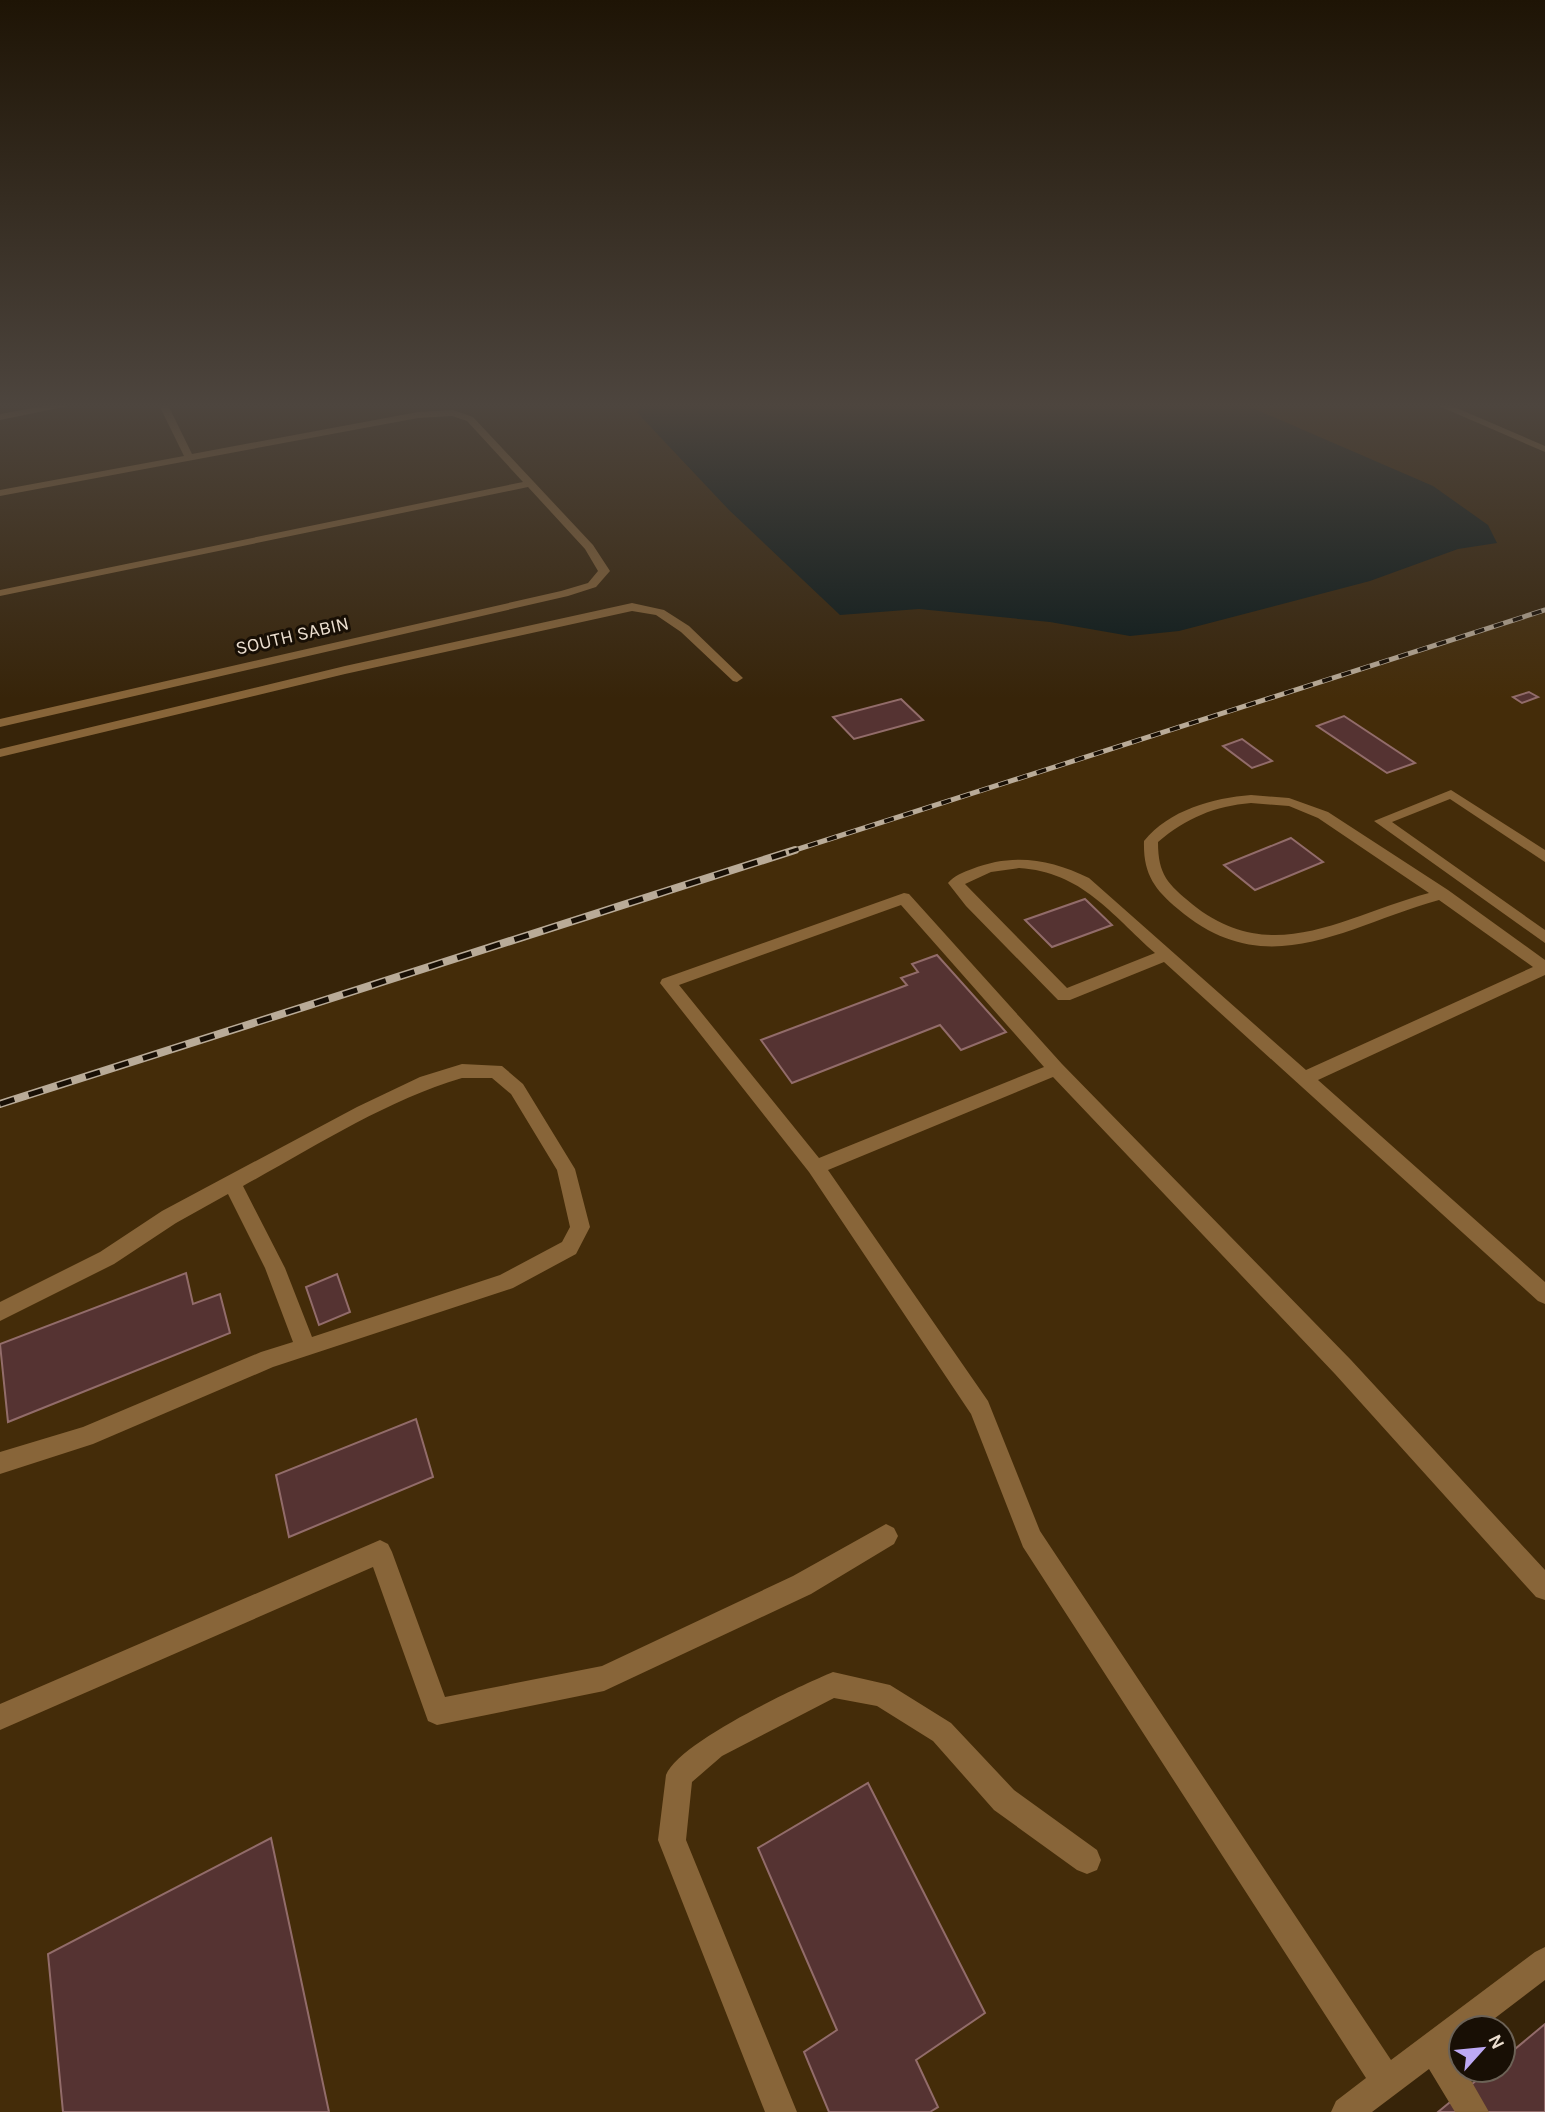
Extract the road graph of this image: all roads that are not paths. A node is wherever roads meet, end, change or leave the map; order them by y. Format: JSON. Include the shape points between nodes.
{"nodes":[{"id":1,"x":445,"y":502,"type":"edge"},
{"id":2,"x":546,"y":502,"type":"edge"},
{"id":3,"x":0,"y":593,"type":"edge"},
{"id":4,"x":737,"y":678,"type":"dead end"},
{"id":5,"x":0,"y":723,"type":"edge"},
{"id":6,"x":0,"y":753,"type":"edge"},
{"id":7,"x":1545,"y":857,"type":"edge"},
{"id":8,"x":1443,"y":894,"type":"junction"},
{"id":9,"x":1545,"y":938,"type":"edge"},
{"id":10,"x":1166,"y":955,"type":"junction"},
{"id":11,"x":1545,"y":968,"type":"edge"},
{"id":12,"x":1056,"y":1069,"type":"junction"},
{"id":13,"x":1304,"y":1079,"type":"junction"},
{"id":14,"x":816,"y":1167,"type":"junction"},
{"id":15,"x":232,"y":1182,"type":"junction"},
{"id":16,"x":1545,"y":1295,"type":"edge"},
{"id":17,"x":0,"y":1312,"type":"edge"},
{"id":18,"x":306,"y":1348,"type":"junction"},
{"id":19,"x":0,"y":1463,"type":"edge"},
{"id":20,"x":886,"y":1536,"type":"dead end"},
{"id":21,"x":1545,"y":1588,"type":"edge"},
{"id":22,"x":0,"y":1717,"type":"edge"},
{"id":23,"x":1087,"y":1860,"type":"dead end"},
{"id":24,"x":1545,"y":1962,"type":"edge"},
{"id":25,"x":1433,"y":2047,"type":"junction"},
{"id":26,"x":1387,"y":2082,"type":"junction"},
{"id":27,"x":781,"y":2112,"type":"edge"},
{"id":28,"x":1348,"y":2112,"type":"edge"},
{"id":29,"x":1474,"y":2112,"type":"edge"}],
"edges":[{"from":1,"to":3,"type":"street"},
{"from":2,"to":5,"type":"street","name":"SOUTH SABIN","via":[[603,566],[601,578],[592,586]]},
{"from":4,"to":6,"type":"street","via":[[660,612],[632,607]]},
{"from":7,"to":9,"type":"street","via":[[1451,794],[1381,821]]},
{"from":8,"to":8,"type":"street","via":[[1330,932],[1285,942],[1260,940],[1224,932],[1199,919],[1154,879],[1151,841],[1178,818],[1223,800],[1289,802],[1317,811]]},
{"from":8,"to":11,"type":"street"},
{"from":10,"to":10,"type":"street","via":[[1064,996],[956,883],[975,871],[1030,862],[1060,868],[1084,881]]},
{"from":10,"to":13,"type":"street"},
{"from":11,"to":13,"type":"street"},
{"from":12,"to":14,"type":"street"},
{"from":12,"to":14,"type":"street","via":[[904,898],[668,983]]},
{"from":12,"to":21,"type":"street","via":[[1343,1367]]},
{"from":13,"to":16,"type":"street"},
{"from":14,"to":26,"type":"street","via":[[981,1408],[1031,1539]]},
{"from":15,"to":17,"type":"street","via":[[107,1258]]},
{"from":15,"to":18,"type":"street","via":[[275,1268]]},
{"from":15,"to":18,"type":"street","via":[[363,1112],[462,1070],[496,1071],[517,1089],[566,1169],[580,1227],[569,1248],[506,1282]]},
{"from":18,"to":19,"type":"street","via":[[269,1359],[85,1437]]},
{"from":20,"to":22,"type":"street","via":[[802,1585],[604,1678],[437,1712],[380,1552]]},
{"from":23,"to":27,"type":"street","via":[[1004,1801],[942,1732],[881,1695],[833,1685],[713,1746],[679,1775],[672,1840]]},
{"from":24,"to":25,"type":"street"},
{"from":25,"to":26,"type":"street"},
{"from":25,"to":29,"type":"street"},
{"from":26,"to":28,"type":"street"}]}
